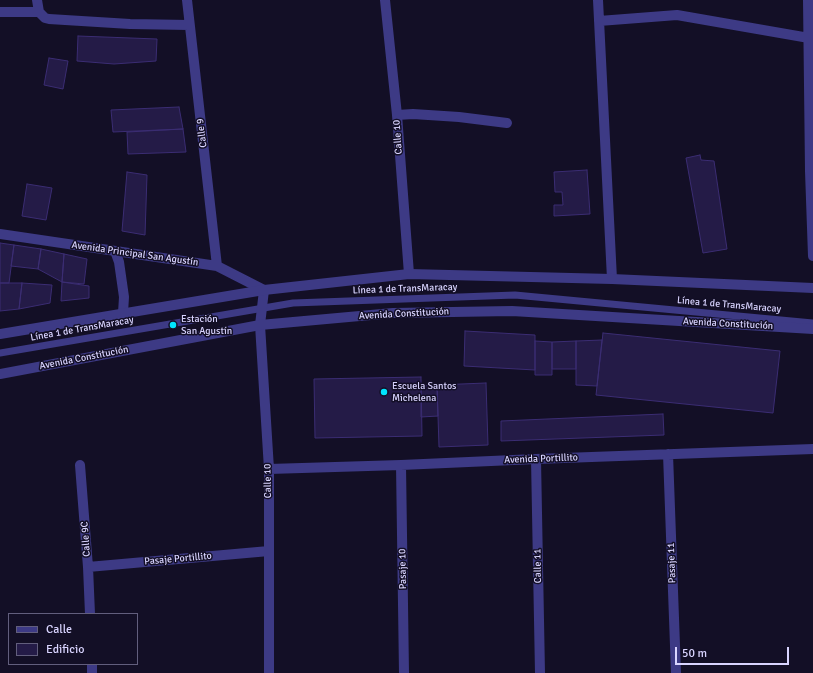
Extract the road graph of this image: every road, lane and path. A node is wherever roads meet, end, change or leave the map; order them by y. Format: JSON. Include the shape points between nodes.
{"nodes":[{"id":1,"x":37,"y":0,"type":"edge"},
{"id":2,"x":187,"y":0,"type":"edge"},
{"id":3,"x":385,"y":0,"type":"edge"},
{"id":4,"x":598,"y":0,"type":"edge"},
{"id":5,"x":808,"y":0,"type":"edge"},
{"id":6,"x":0,"y":12,"type":"edge"},
{"id":7,"x":40,"y":12,"type":"junction"},
{"id":8,"x":599,"y":21,"type":"junction"},
{"id":9,"x":189,"y":25,"type":"junction"},
{"id":10,"x":809,"y":38,"type":"junction"},
{"id":11,"x":397,"y":115,"type":"junction"},
{"id":12,"x":507,"y":123,"type":"dead end"},
{"id":13,"x":812,"y":171,"type":"edge"},
{"id":14,"x":0,"y":234,"type":"edge"},
{"id":15,"x":115,"y":251,"type":"junction"},
{"id":16,"x":813,"y":256,"type":"edge"},
{"id":17,"x":217,"y":266,"type":"junction"},
{"id":18,"x":409,"y":274,"type":"junction"},
{"id":19,"x":612,"y":279,"type":"junction"},
{"id":20,"x":813,"y":288,"type":"edge"},
{"id":21,"x":264,"y":290,"type":"junction"},
{"id":22,"x":262,"y":309,"type":"junction"},
{"id":23,"x":122,"y":313,"type":"junction"},
{"id":24,"x":813,"y":323,"type":"edge"},
{"id":25,"x":260,"y":325,"type":"junction"},
{"id":26,"x":813,"y":329,"type":"edge"},
{"id":27,"x":0,"y":334,"type":"edge"},
{"id":28,"x":0,"y":353,"type":"edge"},
{"id":29,"x":0,"y":374,"type":"edge"},
{"id":30,"x":813,"y":449,"type":"edge"},
{"id":31,"x":668,"y":454,"type":"junction"},
{"id":32,"x":536,"y":459,"type":"junction"},
{"id":33,"x":80,"y":465,"type":"dead end"},
{"id":34,"x":401,"y":465,"type":"junction"},
{"id":35,"x":269,"y":469,"type":"junction"},
{"id":36,"x":269,"y":551,"type":"junction"},
{"id":37,"x":88,"y":567,"type":"junction"},
{"id":38,"x":90,"y":613,"type":"edge"},
{"id":39,"x":269,"y":673,"type":"edge"},
{"id":40,"x":404,"y":673,"type":"edge"},
{"id":41,"x":540,"y":673,"type":"edge"},
{"id":42,"x":676,"y":673,"type":"edge"}],
"edges":[{"from":1,"to":7,"type":"street"},
{"from":2,"to":9,"type":"street","name":"Calle 9"},
{"from":3,"to":11,"type":"street","name":"Calle 10"},
{"from":4,"to":8,"type":"street"},
{"from":5,"to":10,"type":"street"},
{"from":6,"to":7,"type":"street"},
{"from":7,"to":9,"type":"street","via":[[49,19]]},
{"from":8,"to":10,"type":"street","via":[[677,15]]},
{"from":8,"to":19,"type":"street"},
{"from":9,"to":17,"type":"street","name":"Calle 9"},
{"from":10,"to":13,"type":"street"},
{"from":11,"to":12,"type":"street","via":[[459,116]]},
{"from":11,"to":18,"type":"street","name":"Calle 10"},
{"from":13,"to":16,"type":"street"},
{"from":14,"to":15,"type":"street","name":"Avenida Principal San Agustín"},
{"from":15,"to":17,"type":"street","name":"Avenida Principal San Agustín"},
{"from":15,"to":23,"type":"street","via":[[124,297]]},
{"from":17,"to":21,"type":"street","name":"Avenida Principal San Agustín"},
{"from":18,"to":19,"type":"street"},
{"from":18,"to":21,"type":"street"},
{"from":19,"to":20,"type":"street"},
{"from":21,"to":22,"type":"street","name":"Calle 10"},
{"from":21,"to":23,"type":"street"},
{"from":22,"to":24,"type":"lane","name":"Línea 1 de TransMaracay","via":[[293,303],[515,295]]},
{"from":22,"to":25,"type":"street","name":"Calle 10"},
{"from":22,"to":28,"type":"lane","name":"Línea 1 de TransMaracay"},
{"from":23,"to":27,"type":"street"},
{"from":25,"to":26,"type":"street","name":"Avenida Constitución","via":[[393,313],[512,311]]},
{"from":25,"to":29,"type":"street","name":"Avenida Constitución"},
{"from":25,"to":35,"type":"street","name":"Calle 10"},
{"from":30,"to":31,"type":"street","name":"Avenida Portillito"},
{"from":31,"to":32,"type":"street","name":"Avenida Portillito"},
{"from":31,"to":42,"type":"street","name":"Pasaje 11"},
{"from":32,"to":34,"type":"street","name":"Avenida Portillito"},
{"from":32,"to":41,"type":"street","name":"Calle 11"},
{"from":33,"to":37,"type":"street","name":"Calle 9C"},
{"from":34,"to":35,"type":"street","name":"Avenida Portillito"},
{"from":34,"to":40,"type":"street","name":"Pasaje 10"},
{"from":35,"to":36,"type":"street","name":"Calle 10"},
{"from":36,"to":37,"type":"street","name":"Pasaje Portillito"},
{"from":36,"to":39,"type":"street","name":"Calle 10"},
{"from":37,"to":38,"type":"street","name":"Calle 9C"}]}
